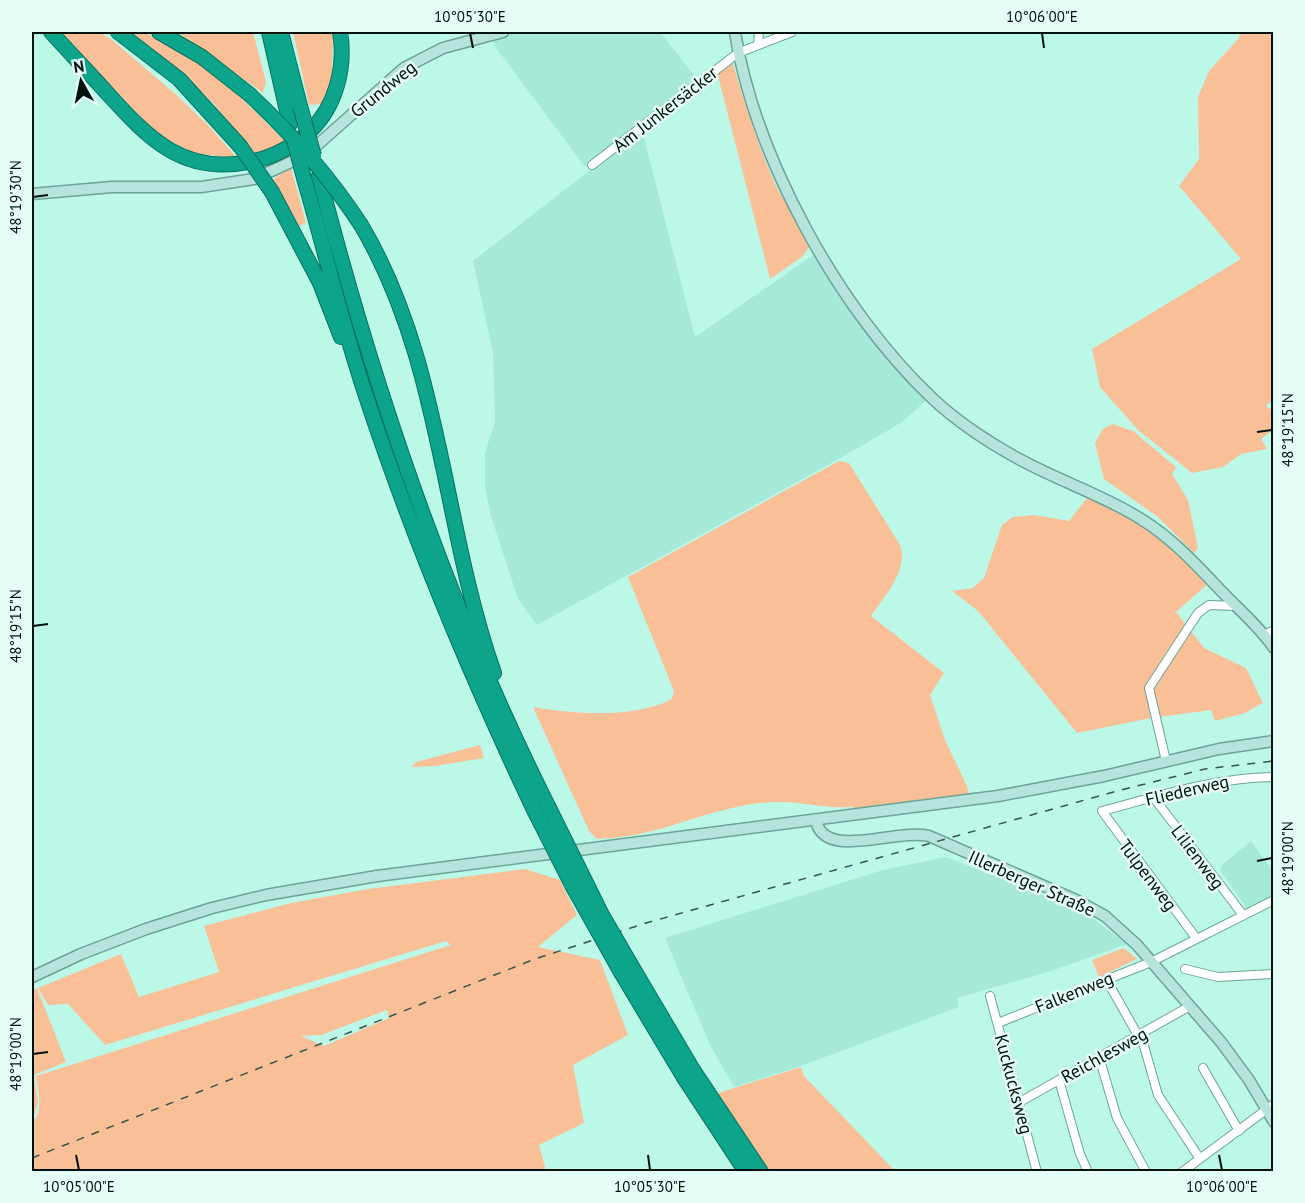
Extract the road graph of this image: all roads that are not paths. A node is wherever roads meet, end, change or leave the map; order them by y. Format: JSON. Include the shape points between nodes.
{"nodes":[{"id":1,"x":51,"y":32,"type":"edge"},
{"id":2,"x":118,"y":32,"type":"edge"},
{"id":3,"x":159,"y":32,"type":"edge"},
{"id":4,"x":268,"y":32,"type":"edge"},
{"id":5,"x":281,"y":32,"type":"edge"},
{"id":6,"x":340,"y":32,"type":"edge"},
{"id":7,"x":503,"y":32,"type":"edge"},
{"id":8,"x":735,"y":32,"type":"edge"},
{"id":9,"x":759,"y":32,"type":"edge"},
{"id":10,"x":792,"y":32,"type":"edge"},
{"id":11,"x":758,"y":45,"type":"junction"},
{"id":12,"x":738,"y":53,"type":"junction"},
{"id":13,"x":592,"y":165,"type":"dead end"},
{"id":14,"x":32,"y":194,"type":"edge"},
{"id":15,"x":365,"y":394,"type":"junction"},
{"id":16,"x":1236,"y":606,"type":"junction"},
{"id":17,"x":1269,"y":632,"type":"edge"},
{"id":18,"x":1274,"y":648,"type":"edge"},
{"id":19,"x":1274,"y":741,"type":"edge"},
{"id":20,"x":522,"y":754,"type":"junction"},
{"id":21,"x":1166,"y":761,"type":"junction"},
{"id":22,"x":1274,"y":777,"type":"edge"},
{"id":23,"x":1154,"y":798,"type":"junction"},
{"id":24,"x":542,"y":809,"type":"junction"},
{"id":25,"x":1102,"y":812,"type":"joint"},
{"id":26,"x":816,"y":821,"type":"junction"},
{"id":27,"x":1274,"y":900,"type":"edge"},
{"id":28,"x":1243,"y":915,"type":"junction"},
{"id":29,"x":1196,"y":938,"type":"junction"},
{"id":30,"x":1151,"y":962,"type":"junction"},
{"id":31,"x":1185,"y":969,"type":"dead end"},
{"id":32,"x":627,"y":970,"type":"junction"},
{"id":33,"x":1274,"y":974,"type":"edge"},
{"id":34,"x":32,"y":977,"type":"edge"},
{"id":35,"x":1106,"y":979,"type":"junction"},
{"id":36,"x":990,"y":996,"type":"dead end"},
{"id":37,"x":1190,"y":1006,"type":"junction"},
{"id":38,"x":998,"y":1023,"type":"junction"},
{"id":39,"x":1139,"y":1035,"type":"junction"},
{"id":40,"x":1099,"y":1057,"type":"junction"},
{"id":41,"x":1203,"y":1068,"type":"dead end"},
{"id":42,"x":1059,"y":1080,"type":"junction"},
{"id":43,"x":1018,"y":1103,"type":"junction"},
{"id":44,"x":1270,"y":1108,"type":"edge"},
{"id":45,"x":1274,"y":1122,"type":"edge"},
{"id":46,"x":1239,"y":1131,"type":"junction"},
{"id":47,"x":1200,"y":1159,"type":"junction"},
{"id":48,"x":746,"y":1172,"type":"edge"},
{"id":49,"x":761,"y":1172,"type":"edge"},
{"id":50,"x":1037,"y":1172,"type":"edge"},
{"id":51,"x":1088,"y":1172,"type":"edge"},
{"id":52,"x":1146,"y":1172,"type":"edge"},
{"id":53,"x":1182,"y":1172,"type":"edge"}],
"edges":[{"from":1,"to":6,"type":"highway","via":[[142,132],[161,146],[183,158],[234,165],[276,154],[320,122],[340,76]]},
{"from":2,"to":15,"type":"highway","bridge":true,"via":[[178,79],[240,146],[272,192],[320,283]]},
{"from":3,"to":20,"type":"highway","bridge":true,"via":[[202,57],[249,94],[304,147],[361,225],[390,280],[424,380],[486,653]]},
{"from":4,"to":15,"type":"highway","bridge":true,"via":[[304,178]]},
{"from":5,"to":20,"type":"highway","bridge":true,"via":[[372,370],[416,499],[476,654]]},
{"from":7,"to":14,"type":"main road","name":"Grundweg","via":[[443,48],[404,68],[306,155],[254,180],[201,187],[112,187]]},
{"from":8,"to":12,"type":"main road"},
{"from":9,"to":11,"type":"street"},
{"from":10,"to":11,"type":"street","name":"Am Junkersäcker"},
{"from":11,"to":12,"type":"street","name":"Am Junkersäcker"},
{"from":12,"to":13,"type":"street","name":"Am Junkersäcker"},
{"from":12,"to":16,"type":"main road","via":[[773,159],[819,249],[865,322],[903,368],[972,430],[1027,463],[1142,519],[1194,561]]},
{"from":15,"to":24,"type":"highway","via":[[465,658]]},
{"from":16,"to":17,"type":"main road"},
{"from":16,"to":21,"type":"street","via":[[1209,605],[1198,613],[1150,682],[1149,700]]},
{"from":17,"to":18,"type":"main road"},
{"from":19,"to":21,"type":"main road"},
{"from":20,"to":24,"type":"highway"},
{"from":21,"to":26,"type":"main road","via":[[998,796]]},
{"from":22,"to":23,"type":"street","name":"Fliederweg","via":[[1197,784]]},
{"from":23,"to":25,"type":"street","name":"Fliederweg"},
{"from":23,"to":28,"type":"street","name":"Lilienweg"},
{"from":24,"to":32,"type":"highway","bridge":true,"via":[[602,915]]},
{"from":25,"to":29,"type":"street","name":"Tulpenweg"},
{"from":26,"to":30,"type":"main road","name":"Illerberger Straße","via":[[823,834],[837,842],[902,833],[929,836],[1094,909]]},
{"from":26,"to":34,"type":"main road","via":[[377,876],[266,895],[136,933]]},
{"from":27,"to":28,"type":"street","name":"Falkenweg"},
{"from":28,"to":29,"type":"street","name":"Falkenweg"},
{"from":29,"to":30,"type":"street","name":"Falkenweg"},
{"from":30,"to":35,"type":"street","name":"Falkenweg"},
{"from":30,"to":37,"type":"main road","name":"Illerberger Straße"},
{"from":31,"to":33,"type":"street","via":[[1218,977]]},
{"from":32,"to":48,"type":"highway","via":[[683,1076]]},
{"from":32,"to":49,"type":"highway"},
{"from":35,"to":38,"type":"street","name":"Falkenweg"},
{"from":35,"to":39,"type":"street"},
{"from":36,"to":38,"type":"street","name":"Kuckucksweg"},
{"from":37,"to":39,"type":"street","name":"Reichlesweg"},
{"from":37,"to":44,"type":"main road","name":"Illerberger Straße"},
{"from":38,"to":43,"type":"street","name":"Kuckucksweg"},
{"from":39,"to":40,"type":"street","name":"Reichlesweg"},
{"from":39,"to":47,"type":"street","via":[[1158,1095]]},
{"from":40,"to":42,"type":"street","name":"Reichlesweg"},
{"from":40,"to":52,"type":"street","via":[[1117,1118]]},
{"from":41,"to":46,"type":"street"},
{"from":42,"to":43,"type":"street","name":"Reichlesweg"},
{"from":42,"to":51,"type":"street"},
{"from":43,"to":50,"type":"street","name":"Kuckucksweg"},
{"from":44,"to":45,"type":"main road","name":"Illerberger Straße"},
{"from":44,"to":46,"type":"street"},
{"from":46,"to":47,"type":"street"},
{"from":47,"to":53,"type":"street"}]}
